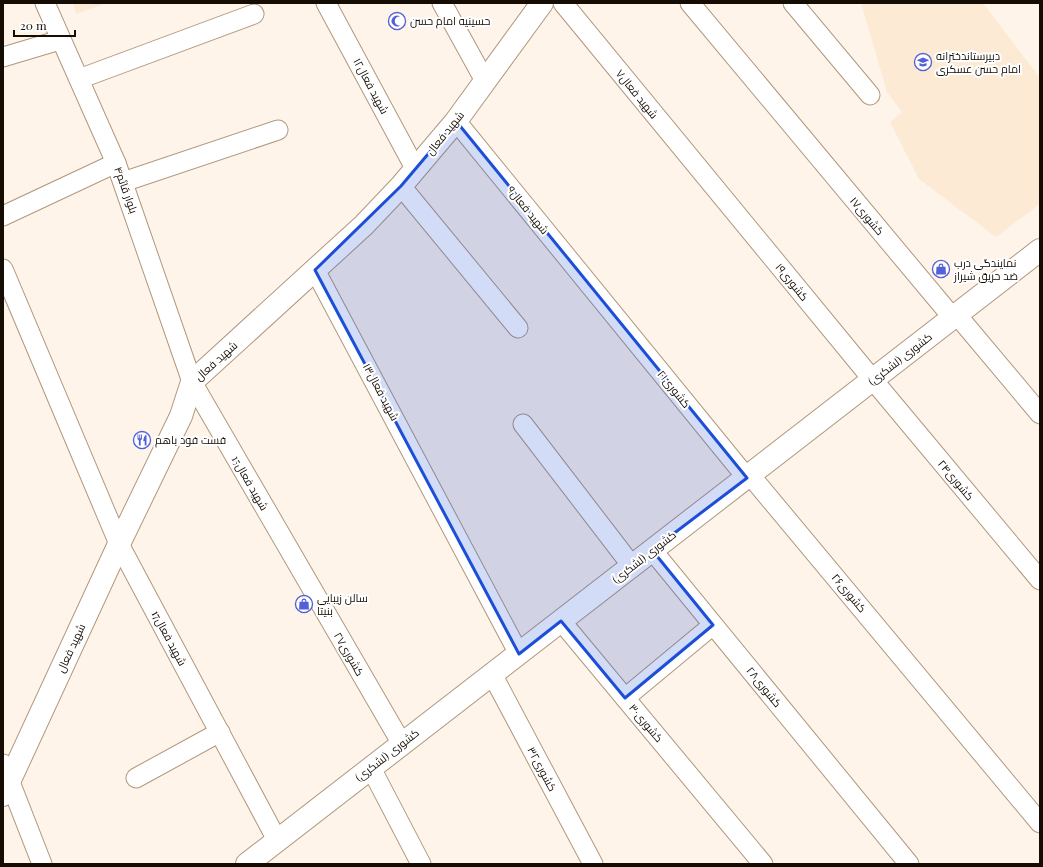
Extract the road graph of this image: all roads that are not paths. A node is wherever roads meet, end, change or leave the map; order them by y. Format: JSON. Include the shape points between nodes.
{"nodes":[{"id":1,"x":45,"y":3,"type":"edge"},
{"id":2,"x":326,"y":3,"type":"edge"},
{"id":3,"x":442,"y":3,"type":"edge"},
{"id":4,"x":542,"y":3,"type":"edge"},
{"id":5,"x":563,"y":3,"type":"edge"},
{"id":6,"x":690,"y":3,"type":"edge"},
{"id":7,"x":793,"y":3,"type":"edge"},
{"id":8,"x":254,"y":14,"type":"dead end"},
{"id":9,"x":60,"y":40,"type":"junction"},
{"id":10,"x":3,"y":57,"type":"edge"},
{"id":11,"x":79,"y":79,"type":"junction"},
{"id":12,"x":485,"y":81,"type":"junction"},
{"id":13,"x":870,"y":95,"type":"dead end"},
{"id":14,"x":456,"y":121,"type":"junction"},
{"id":15,"x":278,"y":130,"type":"dead end"},
{"id":16,"x":116,"y":163,"type":"junction"},
{"id":17,"x":416,"y":170,"type":"junction"},
{"id":18,"x":124,"y":182,"type":"junction"},
{"id":19,"x":712,"y":185,"type":"joint"},
{"id":20,"x":401,"y":186,"type":"junction"},
{"id":21,"x":3,"y":216,"type":"edge"},
{"id":22,"x":1040,"y":250,"type":"edge"},
{"id":23,"x":3,"y":269,"type":"edge"},
{"id":24,"x":315,"y":270,"type":"junction"},
{"id":25,"x":601,"y":299,"type":"joint"},
{"id":26,"x":955,"y":317,"type":"junction"},
{"id":27,"x":518,"y":328,"type":"dead end"},
{"id":28,"x":873,"y":380,"type":"junction"},
{"id":29,"x":192,"y":382,"type":"junction"},
{"id":30,"x":1040,"y":414,"type":"edge"},
{"id":31,"x":523,"y":424,"type":"dead end"},
{"id":32,"x":748,"y":476,"type":"junction"},
{"id":33,"x":119,"y":544,"type":"junction"},
{"id":34,"x":652,"y":550,"type":"junction"},
{"id":35,"x":296,"y":563,"type":"joint"},
{"id":36,"x":632,"y":566,"type":"junction"},
{"id":37,"x":1040,"y":580,"type":"edge"},
{"id":38,"x":561,"y":621,"type":"junction"},
{"id":39,"x":713,"y":625,"type":"junction"},
{"id":40,"x":519,"y":654,"type":"junction"},
{"id":41,"x":492,"y":674,"type":"junction"},
{"id":42,"x":625,"y":698,"type":"junction"},
{"id":43,"x":220,"y":732,"type":"junction"},
{"id":44,"x":402,"y":744,"type":"junction"},
{"id":45,"x":371,"y":768,"type":"junction"},
{"id":46,"x":136,"y":778,"type":"dead end"},
{"id":47,"x":5,"y":780,"type":"edge"},
{"id":48,"x":1040,"y":823,"type":"edge"},
{"id":49,"x":278,"y":840,"type":"junction"},
{"id":50,"x":249,"y":863,"type":"edge"},
{"id":51,"x":42,"y":864,"type":"edge"},
{"id":52,"x":421,"y":864,"type":"edge"},
{"id":53,"x":593,"y":864,"type":"edge"},
{"id":54,"x":763,"y":864,"type":"edge"},
{"id":55,"x":909,"y":864,"type":"edge"}],
"edges":[{"from":1,"to":9,"type":"street","name":"بلوار قائم۴"},
{"from":2,"to":17,"type":"street","name":"شهید فعال۱۲"},
{"from":3,"to":12,"type":"street"},
{"from":4,"to":12,"type":"street","name":"شهید فعال"},
{"from":5,"to":19,"type":"street","name":"شهید فعال۷"},
{"from":6,"to":26,"type":"street","name":"۱۷کشوری"},
{"from":7,"to":13,"type":"street"},
{"from":8,"to":11,"type":"street"},
{"from":9,"to":10,"type":"street"},
{"from":9,"to":11,"type":"street","name":"بلوار قائم۴"},
{"from":11,"to":16,"type":"street","name":"بلوار قائم۴"},
{"from":12,"to":14,"type":"street","name":"شهید فعال"},
{"from":14,"to":17,"type":"street","name":"شهید فعال"},
{"from":14,"to":25,"type":"street","name":"شهید فعال۹"},
{"from":15,"to":18,"type":"street"},
{"from":16,"to":18,"type":"street","name":"بلوار قائم۴"},
{"from":16,"to":21,"type":"street"},
{"from":17,"to":20,"type":"street","name":"شهید فعال"},
{"from":18,"to":29,"type":"street","name":"بلوار قائم۴"},
{"from":19,"to":28,"type":"street","name":"۱۹کشوری"},
{"from":20,"to":24,"type":"street","name":"شهید فعال","via":[[364,225]]},
{"from":20,"to":27,"type":"street"},
{"from":22,"to":26,"type":"street","name":"کشوری (لشکری)"},
{"from":23,"to":33,"type":"street","name":"17شهید فعال"},
{"from":24,"to":29,"type":"street","name":"شهید فعال"},
{"from":24,"to":40,"type":"street","name":"شهید فعال۱۳"},
{"from":25,"to":32,"type":"street","name":"۲۱کشوری"},
{"from":26,"to":28,"type":"street","name":"کشوری (لشکری)"},
{"from":26,"to":30,"type":"street","name":"۱۷کشوری"},
{"from":28,"to":32,"type":"street","name":"کشوری (لشکری)"},
{"from":28,"to":37,"type":"street","name":"کشوری۲۴"},
{"from":29,"to":33,"type":"street","name":"شهید فعال","via":[[181,416]]},
{"from":29,"to":35,"type":"street","name":"15شهید فعال"},
{"from":31,"to":36,"type":"street"},
{"from":32,"to":34,"type":"street","name":"کشوری (لشکری)"},
{"from":32,"to":48,"type":"street","name":"کشوری۲۶"},
{"from":33,"to":43,"type":"street","name":"17شهید فعال"},
{"from":33,"to":47,"type":"street","name":"شهید فعال"},
{"from":34,"to":36,"type":"street","name":"کشوری (لشکری)"},
{"from":34,"to":39,"type":"street","name":"کشوری۲۸"},
{"from":35,"to":44,"type":"street","name":"کشوری۲۷"},
{"from":36,"to":38,"type":"street","name":"کشوری (لشکری)"},
{"from":38,"to":40,"type":"street","name":"کشوری (لشکری)"},
{"from":38,"to":42,"type":"street","name":"کشوری۳۰"},
{"from":39,"to":42,"type":"street"},
{"from":39,"to":55,"type":"street","name":"کشوری۲۸"},
{"from":40,"to":41,"type":"street","name":"کشوری (لشکری)"},
{"from":41,"to":44,"type":"street","name":"کشوری (لشکری)"},
{"from":41,"to":53,"type":"street","name":"کشوری۳۲"},
{"from":42,"to":54,"type":"street","name":"کشوری۳۰"},
{"from":43,"to":46,"type":"street"},
{"from":43,"to":49,"type":"street","name":"17شهید فعال"},
{"from":44,"to":45,"type":"street","name":"کشوری (لشکری)"},
{"from":45,"to":49,"type":"street","name":"کشوری (لشکری)"},
{"from":45,"to":52,"type":"street"},
{"from":47,"to":51,"type":"street"},
{"from":49,"to":50,"type":"street","name":"کشوری (لشکری)"}]}
